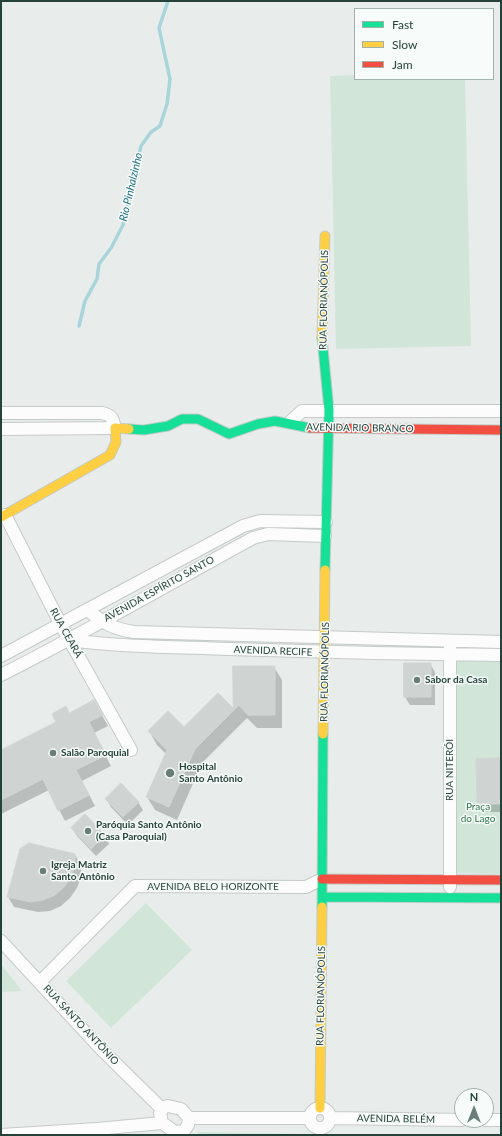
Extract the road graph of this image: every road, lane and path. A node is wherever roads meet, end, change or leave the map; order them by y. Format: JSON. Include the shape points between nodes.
{"nodes":[{"id":1,"x":325,"y":236,"type":"dead end"},
{"id":2,"x":329,"y":410,"type":"junction"},
{"id":3,"x":392,"y":411,"type":"junction"},
{"id":4,"x":444,"y":411,"type":"junction"},
{"id":5,"x":501,"y":411,"type":"edge"},
{"id":6,"x":3,"y":412,"type":"edge"},
{"id":7,"x":290,"y":421,"type":"junction"},
{"id":8,"x":115,"y":428,"type":"junction"},
{"id":9,"x":3,"y":429,"type":"edge"},
{"id":10,"x":328,"y":429,"type":"junction"},
{"id":11,"x":392,"y":429,"type":"junction"},
{"id":12,"x":444,"y":430,"type":"junction"},
{"id":13,"x":501,"y":430,"type":"edge"},
{"id":14,"x":3,"y":516,"type":"edge"},
{"id":15,"x":326,"y":522,"type":"junction"},
{"id":16,"x":325,"y":536,"type":"junction"},
{"id":17,"x":88,"y":610,"type":"junction"},
{"id":18,"x":100,"y":621,"type":"junction"},
{"id":19,"x":61,"y":625,"type":"junction"},
{"id":20,"x":246,"y":636,"type":"junction"},
{"id":21,"x":325,"y":638,"type":"junction"},
{"id":22,"x":391,"y":639,"type":"junction"},
{"id":23,"x":70,"y":640,"type":"junction"},
{"id":24,"x":451,"y":641,"type":"junction"},
{"id":25,"x":501,"y":642,"type":"edge"},
{"id":26,"x":244,"y":650,"type":"junction"},
{"id":27,"x":325,"y":652,"type":"junction"},
{"id":28,"x":390,"y":654,"type":"junction"},
{"id":29,"x":450,"y":655,"type":"junction"},
{"id":30,"x":501,"y":655,"type":"edge"},
{"id":31,"x":1,"y":656,"type":"edge"},
{"id":32,"x":1,"y":676,"type":"edge"},
{"id":33,"x":131,"y":750,"type":"dead end"},
{"id":34,"x":322,"y":879,"type":"junction"},
{"id":35,"x":450,"y":879,"type":"junction"},
{"id":36,"x":501,"y":880,"type":"edge"},
{"id":37,"x":306,"y":887,"type":"junction"},
{"id":38,"x":322,"y":897,"type":"junction"},
{"id":39,"x":450,"y":898,"type":"junction"},
{"id":40,"x":501,"y":898,"type":"edge"},
{"id":41,"x":1,"y":941,"type":"edge"},
{"id":42,"x":40,"y":982,"type":"junction"},
{"id":43,"x":320,"y":1108,"type":"junction"},
{"id":44,"x":162,"y":1109,"type":"junction"},
{"id":45,"x":189,"y":1118,"type":"junction"},
{"id":46,"x":310,"y":1118,"type":"junction"},
{"id":47,"x":330,"y":1118,"type":"junction"},
{"id":48,"x":454,"y":1120,"type":"edge"},
{"id":49,"x":162,"y":1123,"type":"junction"},
{"id":50,"x":321,"y":1131,"type":"edge"},
{"id":51,"x":97,"y":1132,"type":"edge"},
{"id":52,"x":186,"y":1133,"type":"edge"},
{"id":53,"x":1,"y":1135,"type":"edge"}],
"edges":[{"from":1,"to":2,"type":"street","name":"RUA FLORIANÓPOLIS","via":[[322,342]]},
{"from":2,"to":3,"type":"street","name":"AVENIDA RIO BRANCO"},
{"from":2,"to":7,"type":"street","name":"AVENIDA RIO BRANCO","via":[[302,411]]},
{"from":2,"to":10,"type":"street","name":"RUA FLORIANÓPOLIS"},
{"from":3,"to":4,"type":"street","name":"AVENIDA RIO BRANCO"},
{"from":3,"to":11,"type":"street"},
{"from":4,"to":5,"type":"street","name":"AVENIDA RIO BRANCO"},
{"from":4,"to":12,"type":"street"},
{"from":6,"to":8,"type":"street","via":[[102,412],[109,414]]},
{"from":6,"to":9,"type":"street"},
{"from":7,"to":8,"type":"street","via":[[269,420],[229,434],[198,419],[182,419],[168,426],[144,430]]},
{"from":7,"to":10,"type":"street","name":"AVENIDA RIO BRANCO","via":[[305,428]]},
{"from":8,"to":9,"type":"street"},
{"from":8,"to":14,"type":"street","via":[[116,442],[110,455]]},
{"from":10,"to":11,"type":"street","name":"AVENIDA RIO BRANCO"},
{"from":10,"to":15,"type":"street","name":"RUA FLORIANÓPOLIS"},
{"from":11,"to":12,"type":"street","name":"AVENIDA RIO BRANCO"},
{"from":12,"to":13,"type":"street","name":"AVENIDA RIO BRANCO"},
{"from":14,"to":19,"type":"street","name":"RUA CEARÁ"},
{"from":15,"to":16,"type":"street","name":"RUA FLORIANÓPOLIS"},
{"from":15,"to":17,"type":"street","name":"AVENIDA ESPÍRITO SANTO","via":[[260,521],[243,526]]},
{"from":16,"to":18,"type":"street","name":"AVENIDA ESPÍRITO SANTO","via":[[268,534],[253,538]]},
{"from":16,"to":21,"type":"street","name":"RUA FLORIANÓPOLIS"},
{"from":17,"to":18,"type":"street","name":"AVENIDA RECIFE"},
{"from":17,"to":19,"type":"street","name":"AVENIDA ESPÍRITO SANTO"},
{"from":18,"to":20,"type":"street","name":"AVENIDA RECIFE","via":[[116,629],[134,632]]},
{"from":18,"to":23,"type":"street","name":"AVENIDA ESPÍRITO SANTO"},
{"from":19,"to":23,"type":"street","name":"RUA CEARÁ"},
{"from":19,"to":31,"type":"street","name":"AVENIDA ESPÍRITO SANTO"},
{"from":20,"to":21,"type":"street","name":"AVENIDA RECIFE"},
{"from":20,"to":26,"type":"street"},
{"from":21,"to":22,"type":"street","name":"AVENIDA RECIFE"},
{"from":21,"to":27,"type":"street","name":"RUA FLORIANÓPOLIS"},
{"from":22,"to":24,"type":"street","name":"AVENIDA RECIFE"},
{"from":22,"to":28,"type":"street"},
{"from":23,"to":26,"type":"street","name":"AVENIDA RECIFE","via":[[102,645]]},
{"from":23,"to":32,"type":"street","name":"AVENIDA ESPÍRITO SANTO"},
{"from":23,"to":33,"type":"street","name":"RUA CEARÁ"},
{"from":24,"to":25,"type":"street","name":"AVENIDA RECIFE"},
{"from":24,"to":29,"type":"street","name":"RUA NITERÓI"},
{"from":26,"to":27,"type":"street","name":"AVENIDA RECIFE"},
{"from":27,"to":28,"type":"street","name":"AVENIDA RECIFE"},
{"from":27,"to":34,"type":"street","name":"RUA FLORIANÓPOLIS"},
{"from":28,"to":29,"type":"street","name":"AVENIDA RECIFE"},
{"from":29,"to":30,"type":"street","name":"AVENIDA RECIFE"},
{"from":29,"to":35,"type":"street","name":"RUA NITERÓI"},
{"from":34,"to":35,"type":"street","name":"AVENIDA BELO HORIZONTE"},
{"from":34,"to":37,"type":"street","name":"AVENIDA BELO HORIZONTE"},
{"from":34,"to":38,"type":"street","name":"RUA FLORIANÓPOLIS"},
{"from":35,"to":36,"type":"street","name":"AVENIDA BELO HORIZONTE"},
{"from":35,"to":39,"type":"street","name":"RUA NITERÓI"},
{"from":37,"to":38,"type":"street"},
{"from":37,"to":42,"type":"street","name":"AVENIDA BELO HORIZONTE","via":[[135,886]]},
{"from":38,"to":39,"type":"street"},
{"from":38,"to":43,"type":"street","name":"RUA FLORIANÓPOLIS"},
{"from":39,"to":40,"type":"street"},
{"from":41,"to":42,"type":"street","name":"RUA SANTO ANTÔNIO"},
{"from":42,"to":44,"type":"street","name":"RUA SANTO ANTÔNIO","via":[[101,1049]]},
{"from":43,"to":46,"type":"street","via":[[312,1112]]},
{"from":43,"to":47,"type":"street","via":[[327,1111]]},
{"from":44,"to":45,"type":"street","via":[[175,1106]]},
{"from":44,"to":49,"type":"street"},
{"from":45,"to":46,"type":"street"},
{"from":45,"to":52,"type":"street"},
{"from":46,"to":50,"type":"street","via":[[313,1125]]},
{"from":47,"to":48,"type":"street","name":"AVENIDA BELÉM"},
{"from":47,"to":50,"type":"street"},
{"from":49,"to":51,"type":"street"},
{"from":49,"to":52,"type":"street","via":[[175,1132]]},
{"from":51,"to":53,"type":"street"}]}
